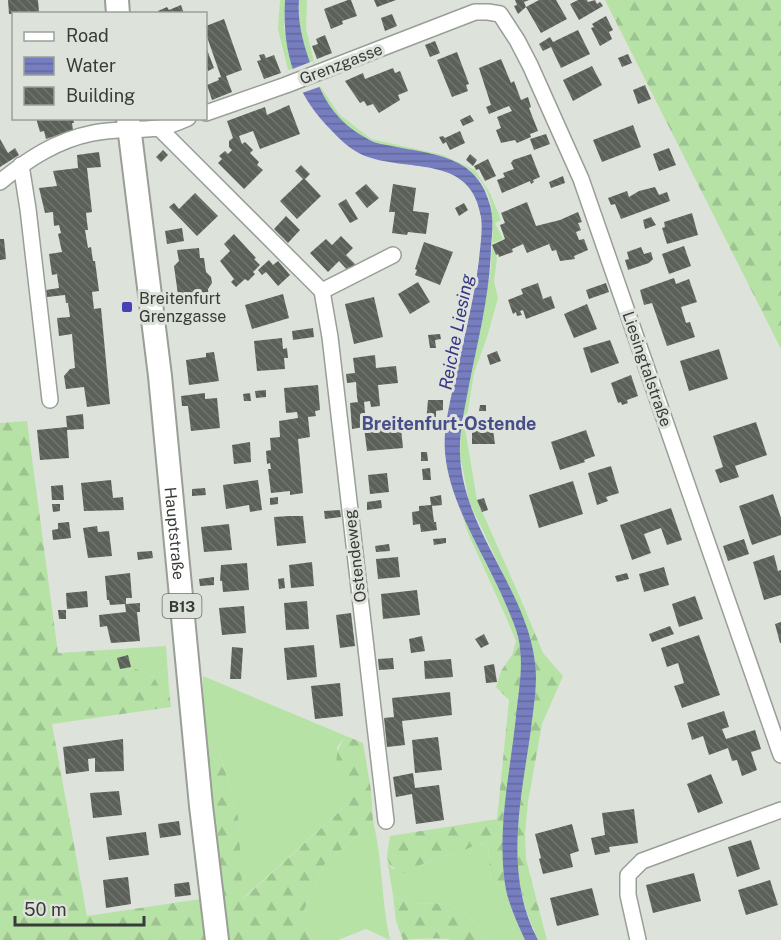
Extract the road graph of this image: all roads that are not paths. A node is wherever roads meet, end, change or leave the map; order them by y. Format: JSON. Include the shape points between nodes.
{"nodes":[{"id":1,"x":474,"y":6,"type":"edge"},
{"id":2,"x":207,"y":113,"type":"edge"},
{"id":3,"x":183,"y":120,"type":"edge"},
{"id":4,"x":129,"y":124,"type":"edge"},
{"id":5,"x":159,"y":128,"type":"junction"},
{"id":6,"x":21,"y":165,"type":"junction"},
{"id":7,"x":0,"y":182,"type":"edge"},
{"id":8,"x":393,"y":255,"type":"dead end"},
{"id":9,"x":322,"y":291,"type":"junction"},
{"id":10,"x":50,"y":399,"type":"dead end"},
{"id":11,"x":781,"y":755,"type":"edge"},
{"id":12,"x":781,"y":810,"type":"edge"},
{"id":13,"x":386,"y":821,"type":"dead end"},
{"id":14,"x":217,"y":940,"type":"edge"},
{"id":15,"x":638,"y":940,"type":"edge"}],
"edges":[{"from":1,"to":2,"type":"street","name":"Grenzgasse","via":[[323,71]]},
{"from":1,"to":11,"type":"street","name":"Liesingtalstraße","via":[[500,14],[517,40],[581,179]]},
{"from":3,"to":5,"type":"street"},
{"from":4,"to":5,"type":"street"},
{"from":4,"to":6,"type":"street","via":[[62,142]]},
{"from":4,"to":14,"type":"main road","name":"Hauptstraße","number":"B13","via":[[160,376]]},
{"from":5,"to":9,"type":"street"},
{"from":6,"to":7,"type":"street"},
{"from":6,"to":10,"type":"street"},
{"from":8,"to":9,"type":"street"},
{"from":9,"to":13,"type":"street","name":"Ostendeweg"},
{"from":12,"to":15,"type":"street","via":[[642,861],[628,875],[628,895]]}]}
